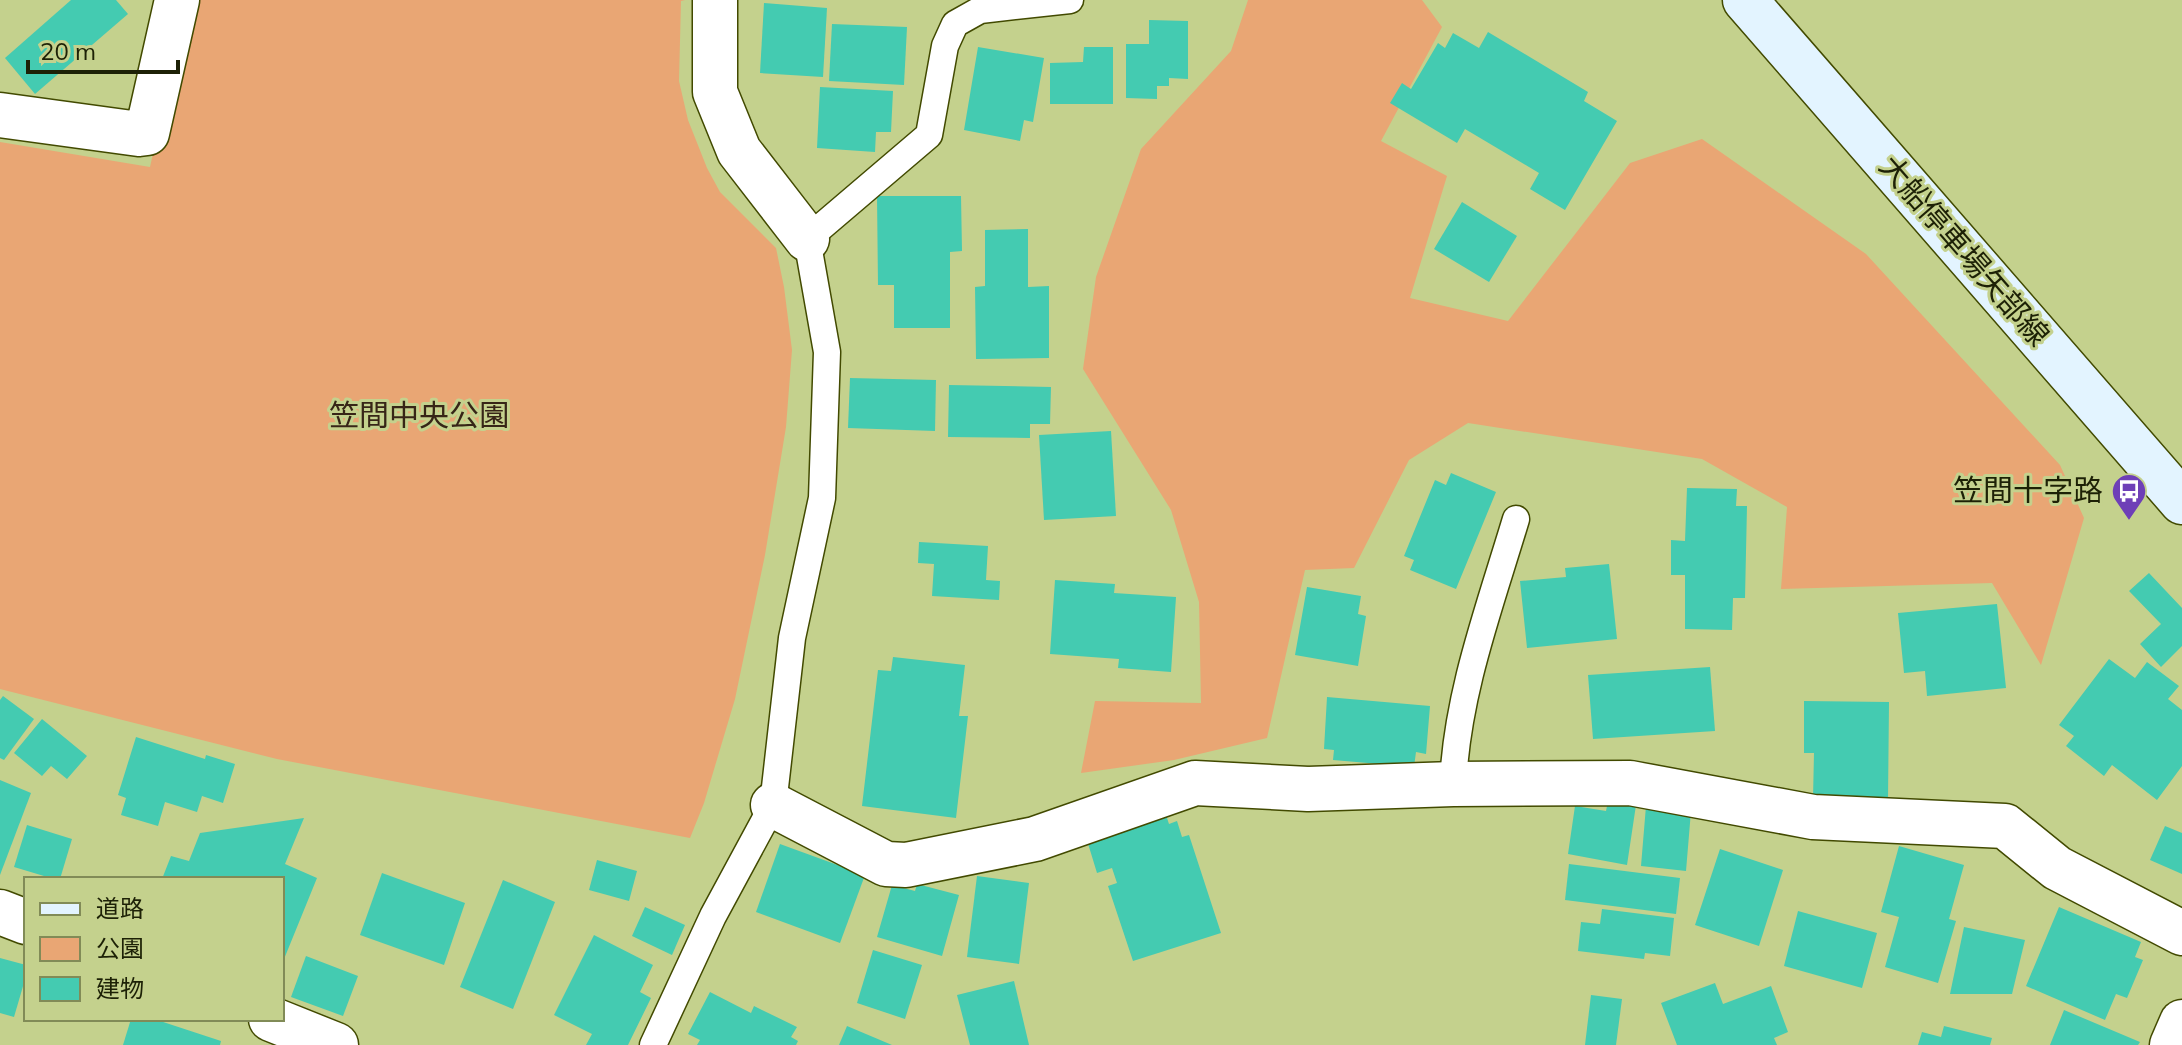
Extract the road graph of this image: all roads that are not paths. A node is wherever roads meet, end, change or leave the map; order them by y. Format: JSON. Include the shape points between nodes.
{"nodes":[{"id":1,"x":177,"y":0,"type":"edge"},
{"id":2,"x":715,"y":0,"type":"edge"},
{"id":3,"x":1070,"y":0,"type":"edge"},
{"id":4,"x":1745,"y":0,"type":"edge"},
{"id":5,"x":0,"y":115,"type":"edge"},
{"id":6,"x":807,"y":239,"type":"junction"},
{"id":7,"x":2182,"y":502,"type":"edge"},
{"id":8,"x":1516,"y":519,"type":"dead end"},
{"id":9,"x":1453,"y":784,"type":"junction"},
{"id":10,"x":773,"y":805,"type":"junction"},
{"id":11,"x":0,"y":912,"type":"edge"},
{"id":12,"x":24,"y":921,"type":"edge"},
{"id":13,"x":2182,"y":933,"type":"edge"},
{"id":14,"x":276,"y":1021,"type":"edge"},
{"id":15,"x":2182,"y":1022,"type":"edge"},
{"id":16,"x":336,"y":1045,"type":"edge"},
{"id":17,"x":653,"y":1045,"type":"edge"},
{"id":18,"x":2172,"y":1045,"type":"edge"}],
"edges":[{"from":1,"to":5,"type":"street","via":[[147,133]]},
{"from":2,"to":6,"type":"street","via":[[715,92],[739,151]]},
{"from":3,"to":6,"type":"lane","via":[[980,10],[955,24],[945,46],[929,135]]},
{"from":4,"to":7,"type":"main road","name":"大船停車場矢部線"},
{"from":6,"to":10,"type":"lane","via":[[827,352],[822,498],[792,638]]},
{"from":8,"to":9,"type":"lane","via":[[1469,677],[1454,750]]},
{"from":9,"to":10,"type":"street","via":[[1308,789],[1195,783],[1035,839],[906,865],[886,864]]},
{"from":9,"to":13,"type":"street","via":[[1630,783],[1813,817],[2005,826],[2057,868]]},
{"from":10,"to":17,"type":"lane","via":[[713,916]]},
{"from":11,"to":12,"type":"street"},
{"from":14,"to":16,"type":"street"},
{"from":15,"to":18,"type":"street"}]}
